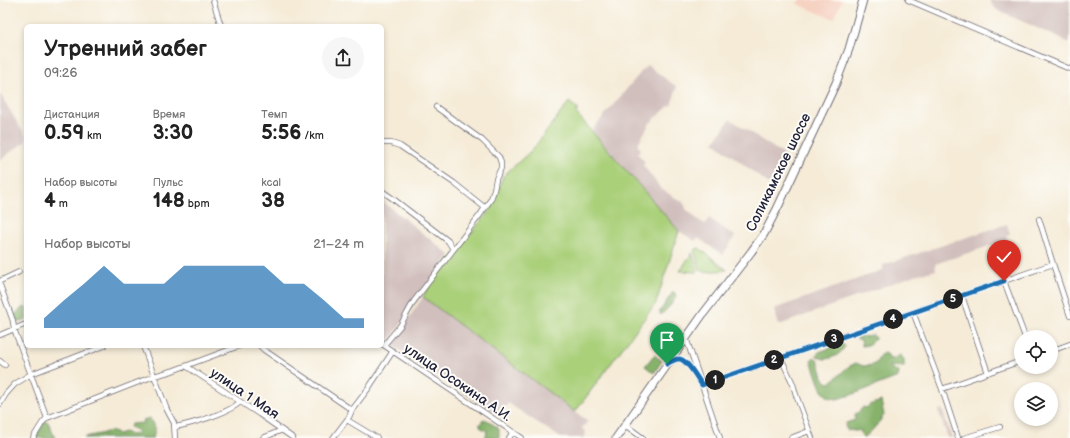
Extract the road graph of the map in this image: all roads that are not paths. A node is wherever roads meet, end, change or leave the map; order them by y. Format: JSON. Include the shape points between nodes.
{"nodes":[{"id":1,"x":213,"y":0,"type":"edge"},
{"id":2,"x":863,"y":0,"type":"edge"},
{"id":3,"x":908,"y":0,"type":"edge"},
{"id":4,"x":220,"y":24,"type":"edge"},
{"id":5,"x":1070,"y":69,"type":"edge"},
{"id":6,"x":436,"y":107,"type":"dead end"},
{"id":7,"x":384,"y":144,"type":"edge"},
{"id":8,"x":384,"y":192,"type":"edge"},
{"id":9,"x":484,"y":207,"type":"junction"},
{"id":10,"x":1040,"y":219,"type":"dead end"},
{"id":11,"x":453,"y":249,"type":"junction"},
{"id":12,"x":1053,"y":264,"type":"junction"},
{"id":13,"x":19,"y":272,"type":"dead end"},
{"id":14,"x":0,"y":281,"type":"edge"},
{"id":15,"x":1004,"y":281,"type":"junction"},
{"id":16,"x":0,"y":285,"type":"edge"},
{"id":17,"x":962,"y":296,"type":"junction"},
{"id":18,"x":912,"y":312,"type":"junction"},
{"id":19,"x":1070,"y":316,"type":"edge"},
{"id":20,"x":24,"y":325,"type":"edge"},
{"id":21,"x":14,"y":329,"type":"junction"},
{"id":22,"x":1022,"y":330,"type":"edge"},
{"id":23,"x":0,"y":335,"type":"edge"},
{"id":24,"x":686,"y":338,"type":"junction"},
{"id":25,"x":384,"y":343,"type":"edge"},
{"id":26,"x":1070,"y":344,"type":"edge"},
{"id":27,"x":384,"y":345,"type":"edge"},
{"id":28,"x":99,"y":348,"type":"edge"},
{"id":29,"x":143,"y":348,"type":"edge"},
{"id":30,"x":234,"y":348,"type":"edge"},
{"id":31,"x":262,"y":348,"type":"edge"},
{"id":32,"x":1058,"y":348,"type":"edge"},
{"id":33,"x":393,"y":351,"type":"junction"},
{"id":34,"x":781,"y":358,"type":"junction"},
{"id":35,"x":0,"y":361,"type":"edge"},
{"id":36,"x":667,"y":364,"type":"junction"},
{"id":37,"x":1014,"y":364,"type":"edge"},
{"id":38,"x":5,"y":365,"type":"dead end"},
{"id":39,"x":186,"y":366,"type":"junction"},
{"id":40,"x":988,"y":373,"type":"junction"},
{"id":41,"x":31,"y":374,"type":"junction"},
{"id":42,"x":154,"y":376,"type":"junction"},
{"id":43,"x":702,"y":385,"type":"junction"},
{"id":44,"x":942,"y":389,"type":"junction"},
{"id":45,"x":240,"y":402,"type":"junction"},
{"id":46,"x":0,"y":404,"type":"edge"},
{"id":47,"x":352,"y":410,"type":"junction"},
{"id":48,"x":47,"y":418,"type":"junction"},
{"id":49,"x":347,"y":420,"type":"junction"},
{"id":50,"x":625,"y":425,"type":"junction"},
{"id":51,"x":175,"y":427,"type":"junction"},
{"id":52,"x":1000,"y":427,"type":"dead end"},
{"id":53,"x":282,"y":430,"type":"junction"},
{"id":54,"x":809,"y":431,"type":"junction"},
{"id":55,"x":513,"y":432,"type":"junction"},
{"id":56,"x":33,"y":438,"type":"edge"},
{"id":57,"x":175,"y":438,"type":"edge"},
{"id":58,"x":263,"y":438,"type":"edge"},
{"id":59,"x":293,"y":438,"type":"edge"},
{"id":60,"x":333,"y":438,"type":"edge"},
{"id":61,"x":377,"y":438,"type":"edge"},
{"id":62,"x":509,"y":438,"type":"edge"},
{"id":63,"x":522,"y":438,"type":"edge"},
{"id":64,"x":616,"y":438,"type":"edge"},
{"id":65,"x":643,"y":438,"type":"edge"},
{"id":66,"x":720,"y":438,"type":"edge"},
{"id":67,"x":791,"y":438,"type":"edge"},
{"id":68,"x":812,"y":438,"type":"edge"},
{"id":69,"x":958,"y":438,"type":"edge"},
{"id":70,"x":964,"y":438,"type":"edge"}],
"edges":[{"from":1,"to":4,"type":"street"},
{"from":2,"to":24,"type":"highway","name":"Соликамское шоссе","via":[[836,83],[764,234]]},
{"from":3,"to":5,"type":"street"},
{"from":6,"to":9,"type":"street","via":[[482,140],[499,157],[501,168],[491,199]]},
{"from":7,"to":9,"type":"street","via":[[400,146]]},
{"from":8,"to":11,"type":"street","via":[[448,242]]},
{"from":9,"to":11,"type":"street"},
{"from":10,"to":12,"type":"street"},
{"from":11,"to":25,"type":"street","via":[[414,301],[400,326]]},
{"from":12,"to":15,"type":"street"},
{"from":12,"to":19,"type":"street"},
{"from":13,"to":14,"type":"street"},
{"from":15,"to":17,"type":"street"},
{"from":15,"to":22,"type":"street"},
{"from":16,"to":21,"type":"street"},
{"from":17,"to":18,"type":"street"},
{"from":17,"to":40,"type":"street"},
{"from":18,"to":34,"type":"street"},
{"from":18,"to":44,"type":"street"},
{"from":20,"to":21,"type":"street"},
{"from":21,"to":23,"type":"street"},
{"from":21,"to":41,"type":"street"},
{"from":24,"to":36,"type":"highway","name":"Соликамское шоссе"},
{"from":24,"to":43,"type":"street"},
{"from":26,"to":32,"type":"street"},
{"from":27,"to":33,"type":"street","name":"улица Осокина А.И."},
{"from":28,"to":41,"type":"street"},
{"from":29,"to":42,"type":"street"},
{"from":30,"to":39,"type":"street"},
{"from":31,"to":47,"type":"street"},
{"from":33,"to":47,"type":"street"},
{"from":33,"to":55,"type":"street","name":"улица Осокина А.И."},
{"from":34,"to":43,"type":"street"},
{"from":34,"to":54,"type":"street"},
{"from":35,"to":38,"type":"street"},
{"from":36,"to":43,"type":"street","via":[[683,360]]},
{"from":36,"to":50,"type":"highway","name":"Соликамское шоссе"},
{"from":37,"to":40,"type":"street"},
{"from":39,"to":42,"type":"street"},
{"from":39,"to":45,"type":"street","name":"улица 1 Мая"},
{"from":40,"to":44,"type":"street"},
{"from":41,"to":46,"type":"street","via":[[15,384]]},
{"from":41,"to":48,"type":"street"},
{"from":42,"to":48,"type":"street"},
{"from":42,"to":51,"type":"street"},
{"from":43,"to":66,"type":"street"},
{"from":44,"to":69,"type":"street"},
{"from":45,"to":51,"type":"street","via":[[229,410]]},
{"from":45,"to":53,"type":"street","name":"улица 1 Мая"},
{"from":47,"to":49,"type":"street"},
{"from":48,"to":56,"type":"street"},
{"from":49,"to":60,"type":"street"},
{"from":49,"to":61,"type":"street"},
{"from":50,"to":64,"type":"highway","name":"Соликамское шоссе"},
{"from":50,"to":65,"type":"street"},
{"from":51,"to":57,"type":"street"},
{"from":52,"to":70,"type":"street"},
{"from":53,"to":58,"type":"street"},
{"from":53,"to":59,"type":"street","name":"улица 1 Мая"},
{"from":54,"to":67,"type":"street"},
{"from":54,"to":68,"type":"street"},
{"from":55,"to":62,"type":"street"},
{"from":55,"to":63,"type":"street","name":"улица Осокина А.И."}]}
